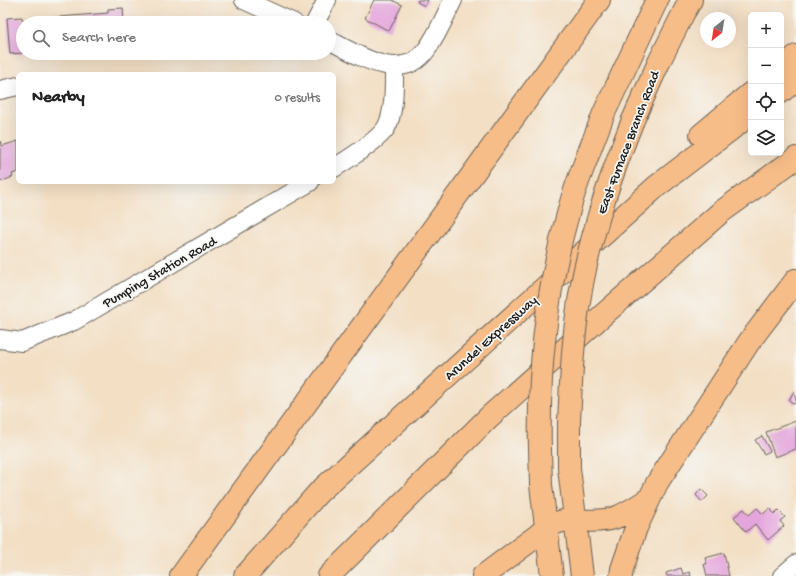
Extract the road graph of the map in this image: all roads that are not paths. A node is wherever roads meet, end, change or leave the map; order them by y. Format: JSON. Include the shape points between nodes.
{"nodes":[{"id":1,"x":244,"y":0,"type":"edge"},
{"id":2,"x":327,"y":0,"type":"edge"},
{"id":3,"x":453,"y":0,"type":"edge"},
{"id":4,"x":599,"y":0,"type":"edge"},
{"id":5,"x":657,"y":0,"type":"edge"},
{"id":6,"x":689,"y":3,"type":"edge"},
{"id":7,"x":279,"y":16,"type":"edge"},
{"id":8,"x":319,"y":16,"type":"edge"},
{"id":9,"x":336,"y":43,"type":"edge"},
{"id":10,"x":796,"y":56,"type":"edge"},
{"id":11,"x":784,"y":66,"type":"edge"},
{"id":12,"x":394,"y":67,"type":"junction"},
{"id":13,"x":796,"y":80,"type":"edge"},
{"id":14,"x":16,"y":86,"type":"edge"},
{"id":15,"x":0,"y":90,"type":"edge"},
{"id":16,"x":784,"y":90,"type":"edge"},
{"id":17,"x":748,"y":95,"type":"edge"},
{"id":18,"x":748,"y":116,"type":"edge"},
{"id":19,"x":796,"y":158,"type":"edge"},
{"id":20,"x":336,"y":167,"type":"edge"},
{"id":21,"x":307,"y":184,"type":"edge"},
{"id":22,"x":657,"y":186,"type":"junction"},
{"id":23,"x":796,"y":280,"type":"edge"},
{"id":24,"x":0,"y":339,"type":"edge"},
{"id":25,"x":650,"y":498,"type":"junction"},
{"id":26,"x":575,"y":519,"type":"junction"},
{"id":27,"x":546,"y":527,"type":"junction"},
{"id":28,"x":796,"y":564,"type":"edge"},
{"id":29,"x":181,"y":576,"type":"edge"},
{"id":30,"x":245,"y":576,"type":"edge"},
{"id":31,"x":329,"y":576,"type":"edge"},
{"id":32,"x":483,"y":576,"type":"edge"},
{"id":33,"x":552,"y":576,"type":"edge"},
{"id":34,"x":582,"y":576,"type":"edge"},
{"id":35,"x":621,"y":576,"type":"edge"},
{"id":36,"x":782,"y":576,"type":"edge"}],
"edges":[{"from":1,"to":7,"type":"street"},
{"from":2,"to":8,"type":"street"},
{"from":3,"to":12,"type":"street","via":[[427,49],[416,61]]},
{"from":4,"to":29,"type":"main road"},
{"from":5,"to":27,"type":"main road","name":"East Furnace Branch Road","bridge":true,"via":[[588,152],[569,209],[557,258],[544,344],[540,449]]},
{"from":6,"to":26,"type":"main road","name":"East Furnace Branch Road","bridge":true,"via":[[633,120],[596,221],[577,314],[571,369],[569,468]]},
{"from":9,"to":12,"type":"street","via":[[380,65]]},
{"from":10,"to":11,"type":"main road"},
{"from":12,"to":20,"type":"street","via":[[394,99],[386,128],[356,154]]},
{"from":13,"to":16,"type":"main road"},
{"from":14,"to":15,"type":"street"},
{"from":17,"to":22,"type":"main road","via":[[692,142]]},
{"from":18,"to":22,"type":"main road","name":"Arundel Expressway"},
{"from":19,"to":31,"type":"main road","via":[[721,212],[575,340],[489,417]]},
{"from":21,"to":24,"type":"street","name":"Pumping Station Road","via":[[74,321],[22,342]]},
{"from":22,"to":30,"type":"main road","name":"Arundel Expressway","via":[[319,492]]},
{"from":23,"to":25,"type":"main road","via":[[749,342],[657,482]]},
{"from":25,"to":26,"type":"main road","via":[[615,518],[591,522]]},
{"from":25,"to":35,"type":"main road","via":[[636,528]]},
{"from":26,"to":27,"type":"main road"},
{"from":26,"to":34,"type":"main road","name":"East Furnace Branch Road"},
{"from":27,"to":32,"type":"main road"},
{"from":27,"to":33,"type":"main road","name":"East Furnace Branch Road"},
{"from":28,"to":36,"type":"street"}]}
